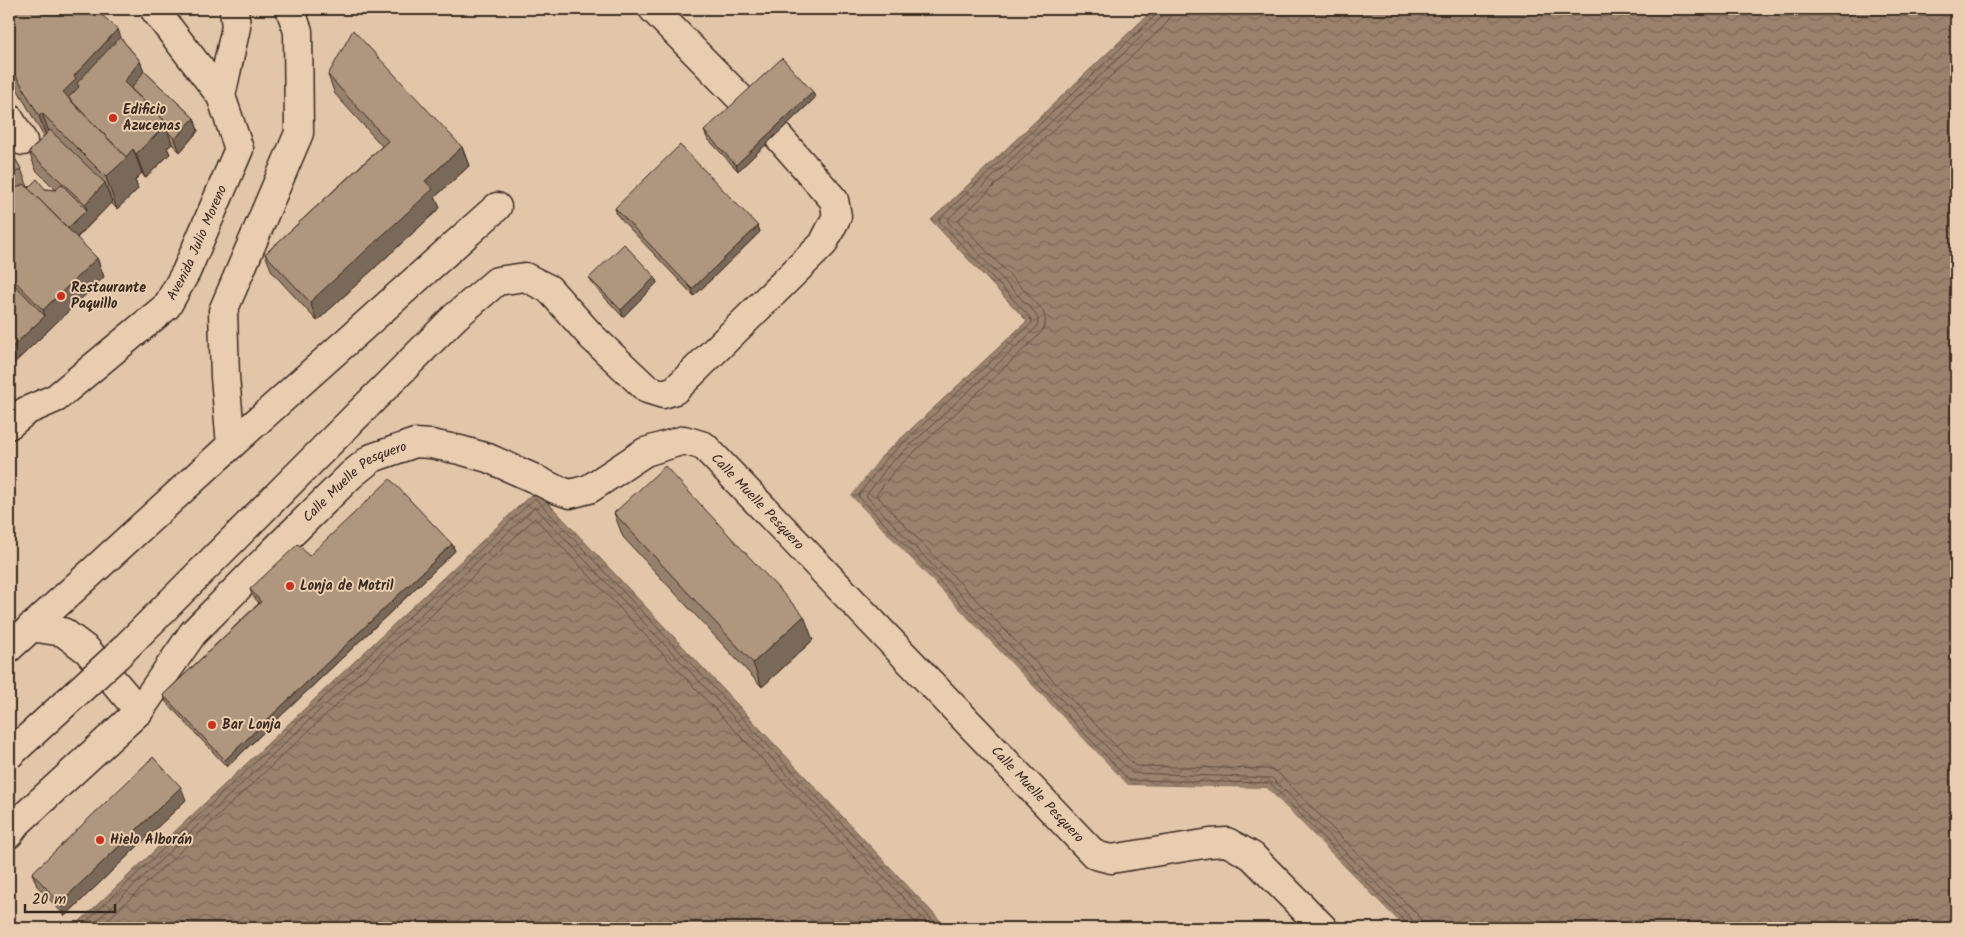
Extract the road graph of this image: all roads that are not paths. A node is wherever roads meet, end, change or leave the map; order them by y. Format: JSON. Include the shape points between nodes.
{"nodes":[{"id":1,"x":154,"y":9,"type":"edge"},
{"id":2,"x":234,"y":9,"type":"edge"},
{"id":3,"x":290,"y":9,"type":"edge"},
{"id":4,"x":653,"y":9,"type":"edge"},
{"id":5,"x":221,"y":96,"type":"junction"},
{"id":6,"x":744,"y":102,"type":"edge"},
{"id":7,"x":9,"y":118,"type":"edge"},
{"id":8,"x":777,"y":135,"type":"edge"},
{"id":9,"x":23,"y":140,"type":"dead end"},
{"id":10,"x":497,"y":207,"type":"dead end"},
{"id":11,"x":18,"y":418,"type":"edge"},
{"id":12,"x":231,"y":445,"type":"junction"},
{"id":13,"x":32,"y":627,"type":"junction"},
{"id":14,"x":9,"y":648,"type":"edge"},
{"id":15,"x":139,"y":711,"type":"junction"},
{"id":16,"x":9,"y":755,"type":"edge"},
{"id":17,"x":9,"y":834,"type":"edge"},
{"id":18,"x":1323,"y":928,"type":"edge"}],
"edges":[{"from":1,"to":5,"type":"street","name":"Avenida Julio Moreno"},
{"from":2,"to":5,"type":"street","via":[[236,27]]},
{"from":3,"to":12,"type":"street","via":[[298,31],[299,133],[223,311]]},
{"from":4,"to":6,"type":"street"},
{"from":5,"to":11,"type":"street","name":"Avenida Julio Moreno","via":[[239,149],[186,272],[167,306],[56,398]]},
{"from":7,"to":9,"type":"street"},
{"from":8,"to":16,"type":"street","bridge":true,"via":[[834,200],[837,216],[823,244],[675,390],[663,394],[648,389],[592,337],[549,289],[525,276],[498,281],[455,318],[117,656]]},
{"from":10,"to":12,"type":"street"},
{"from":12,"to":13,"type":"street"},
{"from":13,"to":14,"type":"street"},
{"from":13,"to":15,"type":"street","via":[[63,632],[87,650]]},
{"from":15,"to":17,"type":"street","name":"Calle Muelle Pesquero"},
{"from":15,"to":18,"type":"street","name":"Calle Muelle Pesquero","via":[[193,633],[351,475],[372,458],[415,443],[441,446],[488,458],[570,494],[589,489],[646,452],[684,440],[704,446],[1095,855],[1111,859],[1227,842],[1252,856]]}]}
